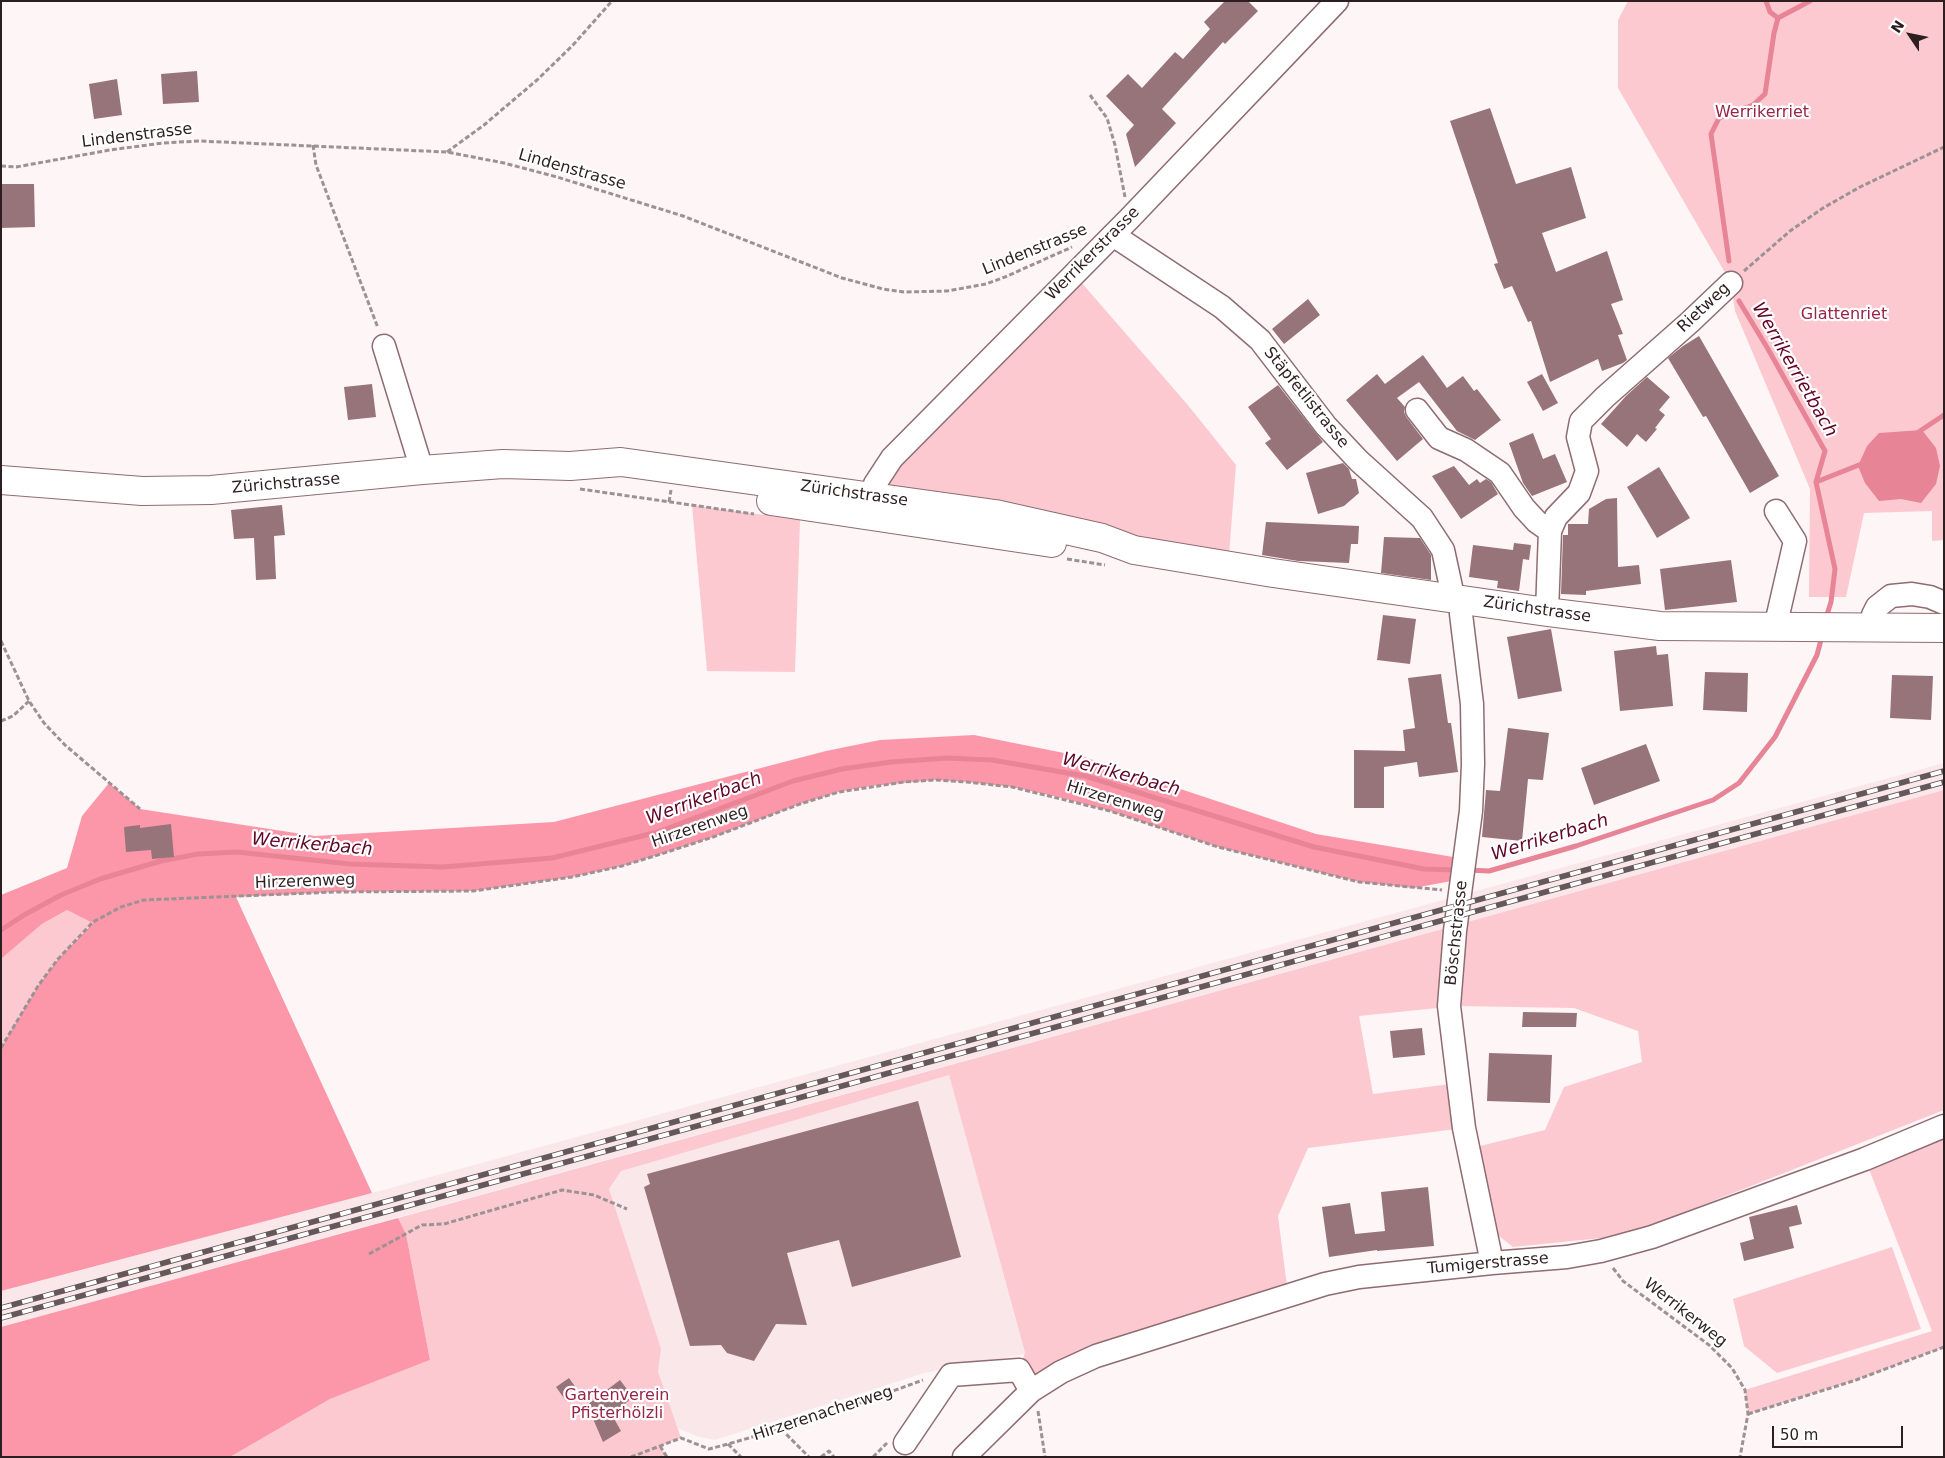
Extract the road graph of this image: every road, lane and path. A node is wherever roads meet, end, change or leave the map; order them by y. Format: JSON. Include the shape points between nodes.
{"nodes":[{"id":1,"x":612,"y":1,"type":"edge"},
{"id":2,"x":1337,"y":1,"type":"edge"},
{"id":3,"x":1090,"y":95,"type":"dead end"},
{"id":4,"x":312,"y":145,"type":"junction"},
{"id":5,"x":1944,"y":147,"type":"edge"},
{"id":6,"x":446,"y":152,"type":"junction"},
{"id":7,"x":1,"y":166,"type":"edge"},
{"id":8,"x":1121,"y":227,"type":"junction"},
{"id":9,"x":1077,"y":244,"type":"dead end"},
{"id":10,"x":1731,"y":283,"type":"joint"},
{"id":11,"x":384,"y":346,"type":"joint"},
{"id":12,"x":1417,"y":410,"type":"dead end"},
{"id":13,"x":422,"y":470,"type":"junction"},
{"id":14,"x":571,"y":477,"type":"junction"},
{"id":15,"x":1,"y":480,"type":"edge"},
{"id":16,"x":671,"y":494,"type":"junction"},
{"id":17,"x":867,"y":506,"type":"junction"},
{"id":18,"x":1776,"y":512,"type":"dead end"},
{"id":19,"x":761,"y":515,"type":"dead end"},
{"id":20,"x":1550,"y":531,"type":"junction"},
{"id":21,"x":1063,"y":558,"type":"dead end"},
{"id":22,"x":1111,"y":565,"type":"dead end"},
{"id":23,"x":1456,"y":599,"type":"junction"},
{"id":24,"x":1944,"y":603,"type":"edge"},
{"id":25,"x":1546,"y":612,"type":"junction"},
{"id":26,"x":1777,"y":627,"type":"junction"},
{"id":27,"x":1872,"y":628,"type":"junction"},
{"id":28,"x":1944,"y":628,"type":"edge"},
{"id":29,"x":1,"y":641,"type":"edge"},
{"id":30,"x":29,"y":701,"type":"junction"},
{"id":31,"x":1,"y":721,"type":"edge"},
{"id":32,"x":140,"y":809,"type":"dead end"},
{"id":33,"x":1463,"y":875,"type":"junction"},
{"id":34,"x":1,"y":1048,"type":"edge"},
{"id":35,"x":1944,"y":1126,"type":"edge"},
{"id":36,"x":627,"y":1209,"type":"dead end"},
{"id":37,"x":1601,"y":1251,"type":"junction"},
{"id":38,"x":369,"y":1254,"type":"dead end"},
{"id":39,"x":1492,"y":1263,"type":"junction"},
{"id":40,"x":1944,"y":1347,"type":"edge"},
{"id":41,"x":951,"y":1375,"type":"junction"},
{"id":42,"x":1031,"y":1391,"type":"junction"},
{"id":43,"x":1748,"y":1414,"type":"junction"},
{"id":44,"x":781,"y":1429,"type":"junction"},
{"id":45,"x":905,"y":1443,"type":"dead end"},
{"id":46,"x":728,"y":1444,"type":"junction"},
{"id":47,"x":660,"y":1446,"type":"junction"},
{"id":48,"x":630,"y":1457,"type":"edge"},
{"id":49,"x":667,"y":1457,"type":"edge"},
{"id":50,"x":741,"y":1457,"type":"edge"},
{"id":51,"x":809,"y":1457,"type":"edge"},
{"id":52,"x":821,"y":1457,"type":"edge"},
{"id":53,"x":834,"y":1457,"type":"edge"},
{"id":54,"x":964,"y":1457,"type":"edge"},
{"id":55,"x":1045,"y":1457,"type":"edge"},
{"id":56,"x":1740,"y":1457,"type":"edge"}],
"edges":[{"from":1,"to":6,"type":"path","via":[[537,80]]},
{"from":2,"to":8,"type":"street","name":"Werrikerstrasse"},
{"from":3,"to":8,"type":"path","via":[[1107,118],[1115,145]]},
{"from":4,"to":6,"type":"path","name":"Lindenstrasse"},
{"from":4,"to":7,"type":"path","name":"Lindenstrasse","via":[[163,143],[16,167]]},
{"from":4,"to":11,"type":"path","via":[[316,165]]},
{"from":5,"to":10,"type":"path","name":"Rietweg","via":[[1823,208],[1790,231]]},
{"from":6,"to":9,"type":"path","name":"Lindenstrasse","via":[[557,177],[683,216],[823,272],[883,288],[924,292],[976,286],[1005,277]]},
{"from":8,"to":17,"type":"street","name":"Werrikerstrasse","via":[[892,458],[875,484]]},
{"from":8,"to":23,"type":"street","name":"Stäpfetlistrasse","via":[[1260,340],[1326,426],[1422,518],[1444,550],[1450,587]]},
{"from":10,"to":20,"type":"street","name":"Rietweg","via":[[1582,420],[1578,437],[1587,472],[1579,493],[1556,517]]},
{"from":11,"to":13,"type":"street"},
{"from":12,"to":20,"type":"street","via":[[1439,438],[1466,450],[1500,473],[1524,508]]},
{"from":13,"to":14,"type":"main road","name":"Zürichstrasse","via":[[503,464]]},
{"from":13,"to":15,"type":"main road","name":"Zürichstrasse","via":[[211,490],[142,491]]},
{"from":14,"to":16,"type":"path"},
{"from":14,"to":16,"type":"main road","name":"Zürichstrasse","via":[[620,478]]},
{"from":14,"to":17,"type":"main road","name":"Zürichstrasse","via":[[622,462]]},
{"from":16,"to":17,"type":"main road","name":"Zürichstrasse"},
{"from":16,"to":19,"type":"path"},
{"from":17,"to":23,"type":"main road","name":"Zürichstrasse","via":[[1112,552],[1134,550]]},
{"from":18,"to":26,"type":"street","via":[[1795,541]]},
{"from":20,"to":25,"type":"street","name":"Rietweg"},
{"from":21,"to":22,"type":"path"},
{"from":23,"to":25,"type":"main road","name":"Zürichstrasse"},
{"from":23,"to":33,"type":"street","name":"Böschstrasse","via":[[1461,614],[1472,704],[1474,764]]},
{"from":24,"to":27,"type":"street","via":[[1912,594],[1891,596],[1877,607]]},
{"from":25,"to":26,"type":"main road","name":"Zürichstrasse","via":[[1660,626]]},
{"from":26,"to":27,"type":"main road","name":"Zürichstrasse"},
{"from":27,"to":28,"type":"main road","name":"Zürichstrasse"},
{"from":29,"to":30,"type":"path"},
{"from":30,"to":31,"type":"path","via":[[13,716]]},
{"from":30,"to":32,"type":"path","via":[[44,723],[65,744]]},
{"from":33,"to":34,"type":"path","name":"Hirzerenweg","via":[[1447,890],[1359,882],[1218,847],[1058,797],[1012,787],[951,781],[904,782],[839,792],[661,854],[572,877],[474,891],[335,892],[144,900],[121,907],[93,922],[58,959]]},
{"from":33,"to":39,"type":"street","name":"Böschstrasse","via":[[1449,1006],[1464,1128]]},
{"from":35,"to":37,"type":"street","name":"Tumigerstrasse","via":[[1865,1159],[1652,1237]]},
{"from":36,"to":38,"type":"path","via":[[594,1195],[562,1190],[444,1224],[422,1225]]},
{"from":37,"to":39,"type":"street","name":"Tumigerstrasse"},
{"from":37,"to":43,"type":"path","name":"Werrikerweg","via":[[1623,1280],[1709,1345],[1732,1368],[1745,1390]]},
{"from":39,"to":42,"type":"street","name":"Tumigerstrasse","via":[[1358,1278],[1307,1289],[1096,1356],[1060,1372]]},
{"from":40,"to":43,"type":"path","via":[[1856,1380]]},
{"from":41,"to":42,"type":"street","via":[[1019,1370]]},
{"from":41,"to":44,"type":"path","name":"Hirzerenacherweg","via":[[932,1377]]},
{"from":41,"to":45,"type":"street"},
{"from":42,"to":54,"type":"street","name":"Tumigerstrasse"},
{"from":42,"to":55,"type":"path","via":[[1039,1416]]},
{"from":43,"to":56,"type":"path","name":"Werrikerweg"},
{"from":44,"to":46,"type":"path","name":"Hirzerenacherweg"},
{"from":44,"to":51,"type":"path"},
{"from":46,"to":47,"type":"path","name":"Hirzerenacherweg","via":[[708,1449],[681,1438]]},
{"from":46,"to":50,"type":"path"},
{"from":47,"to":48,"type":"path","name":"Hirzerenacherweg"},
{"from":47,"to":49,"type":"path"},
{"from":52,"to":53,"type":"path","via":[[829,1451]]}]}
